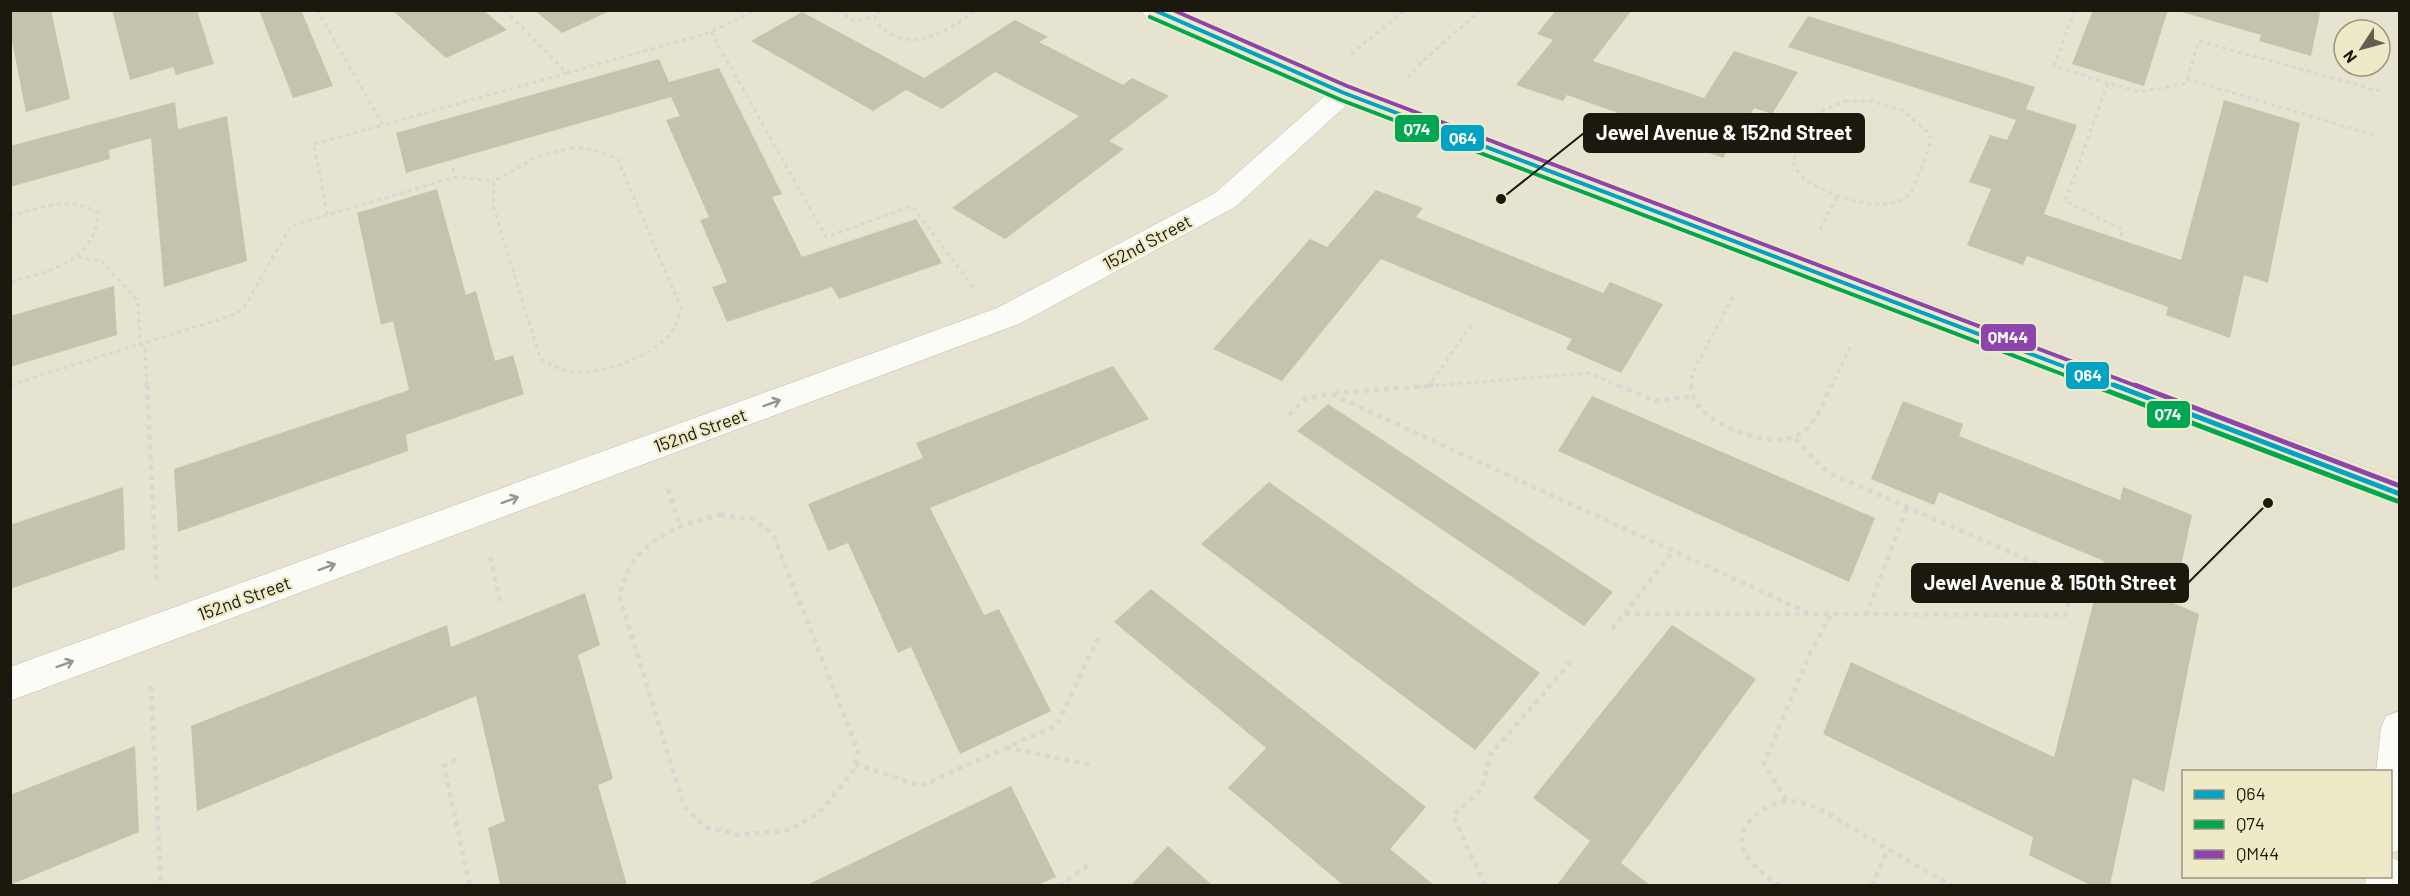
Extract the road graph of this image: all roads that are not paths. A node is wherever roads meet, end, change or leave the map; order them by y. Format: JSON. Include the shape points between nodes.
{"nodes":[{"id":1,"x":1153,"y":10,"type":"edge"},
{"id":2,"x":1344,"y":93,"type":"junction"},
{"id":3,"x":2400,"y":494,"type":"edge"},
{"id":4,"x":10,"y":684,"type":"edge"},
{"id":5,"x":2400,"y":728,"type":"edge"},
{"id":6,"x":2392,"y":822,"type":"edge"}],
"edges":[{"from":1,"to":2,"type":"street"},
{"from":2,"to":3,"type":"street"},
{"from":4,"to":2,"type":"street","name":"152nd Street","one_way":true,"via":[[1008,316],[1225,200]]},
{"from":5,"to":6,"type":"street"}]}
